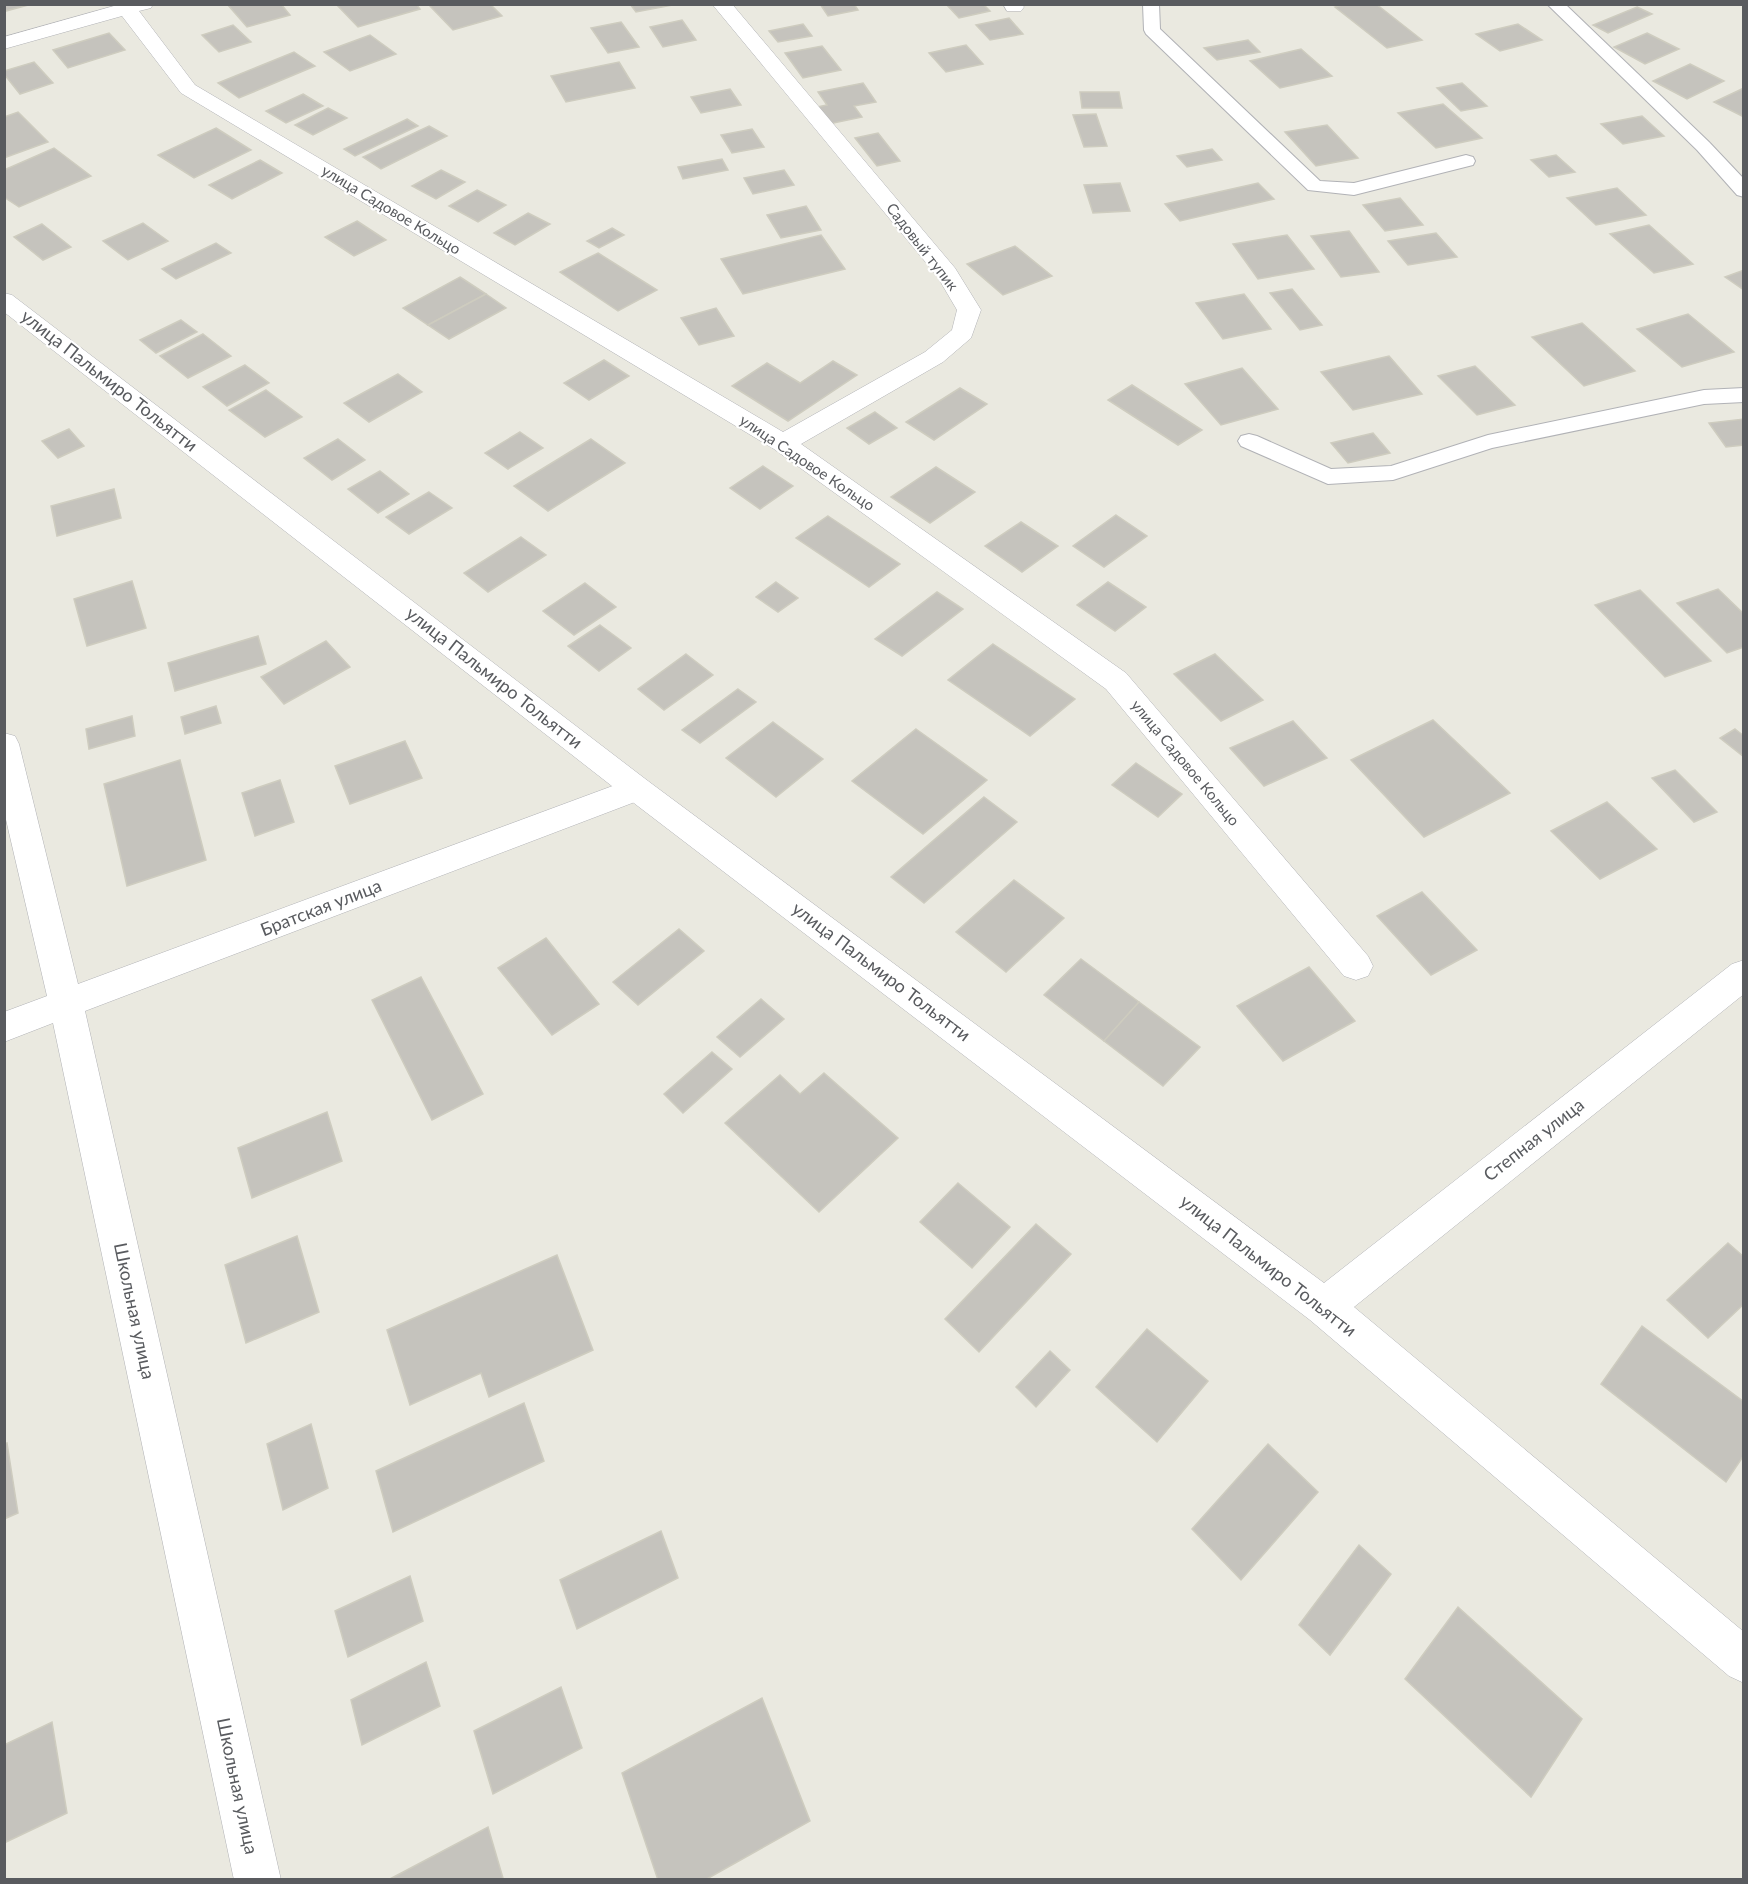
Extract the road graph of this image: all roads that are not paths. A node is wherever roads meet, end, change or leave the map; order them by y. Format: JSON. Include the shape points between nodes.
{"nodes":[{"id":1,"x":721,"y":4,"type":"edge"},
{"id":2,"x":1151,"y":4,"type":"edge"},
{"id":3,"x":1555,"y":4,"type":"edge"},
{"id":4,"x":135,"y":7,"type":"edge"},
{"id":5,"x":4,"y":43,"type":"edge"},
{"id":6,"x":1466,"y":161,"type":"dead end"},
{"id":7,"x":1743,"y":191,"type":"edge"},
{"id":8,"x":4,"y":300,"type":"edge"},
{"id":9,"x":1743,"y":395,"type":"edge"},
{"id":10,"x":1249,"y":441,"type":"dead end"},
{"id":11,"x":783,"y":443,"type":"junction"},
{"id":12,"x":4,"y":744,"type":"edge"},
{"id":13,"x":637,"y":789,"type":"junction"},
{"id":14,"x":1356,"y":966,"type":"dead end"},
{"id":15,"x":1743,"y":974,"type":"edge"},
{"id":16,"x":66,"y":1003,"type":"junction"},
{"id":17,"x":4,"y":1028,"type":"edge"},
{"id":18,"x":1324,"y":1307,"type":"junction"},
{"id":19,"x":1743,"y":1661,"type":"edge"},
{"id":20,"x":258,"y":1880,"type":"edge"}],
"edges":[{"from":1,"to":11,"type":"street","name":"Садовый тупик","via":[[947,273],[969,310],[963,333],[934,357]]},
{"from":2,"to":6,"type":"lane","via":[[1152,30],[1316,186],[1354,189]]},
{"from":3,"to":7,"type":"lane","via":[[1703,146]]},
{"from":4,"to":5,"type":"street"},
{"from":4,"to":11,"type":"street","name":"улица Садовое Кольцо","via":[[188,89]]},
{"from":8,"to":13,"type":"street","name":"улица Пальмиро Тольятти"},
{"from":9,"to":10,"type":"lane","via":[[1704,397],[1488,442],[1393,473],[1328,477]]},
{"from":11,"to":14,"type":"street","name":"улица Садовое Кольцо","via":[[1116,681]]},
{"from":12,"to":16,"type":"street","name":"Школьная улица"},
{"from":13,"to":16,"type":"street","name":"Братская улица"},
{"from":13,"to":18,"type":"street","name":"улица Пальмиро Тольятти"},
{"from":15,"to":18,"type":"street","name":"Степная улица"},
{"from":16,"to":17,"type":"street","name":"Братская улица"},
{"from":16,"to":20,"type":"street","name":"Школьная улица"},
{"from":18,"to":19,"type":"street","name":"улица Пальмиро Тольятти"}]}
